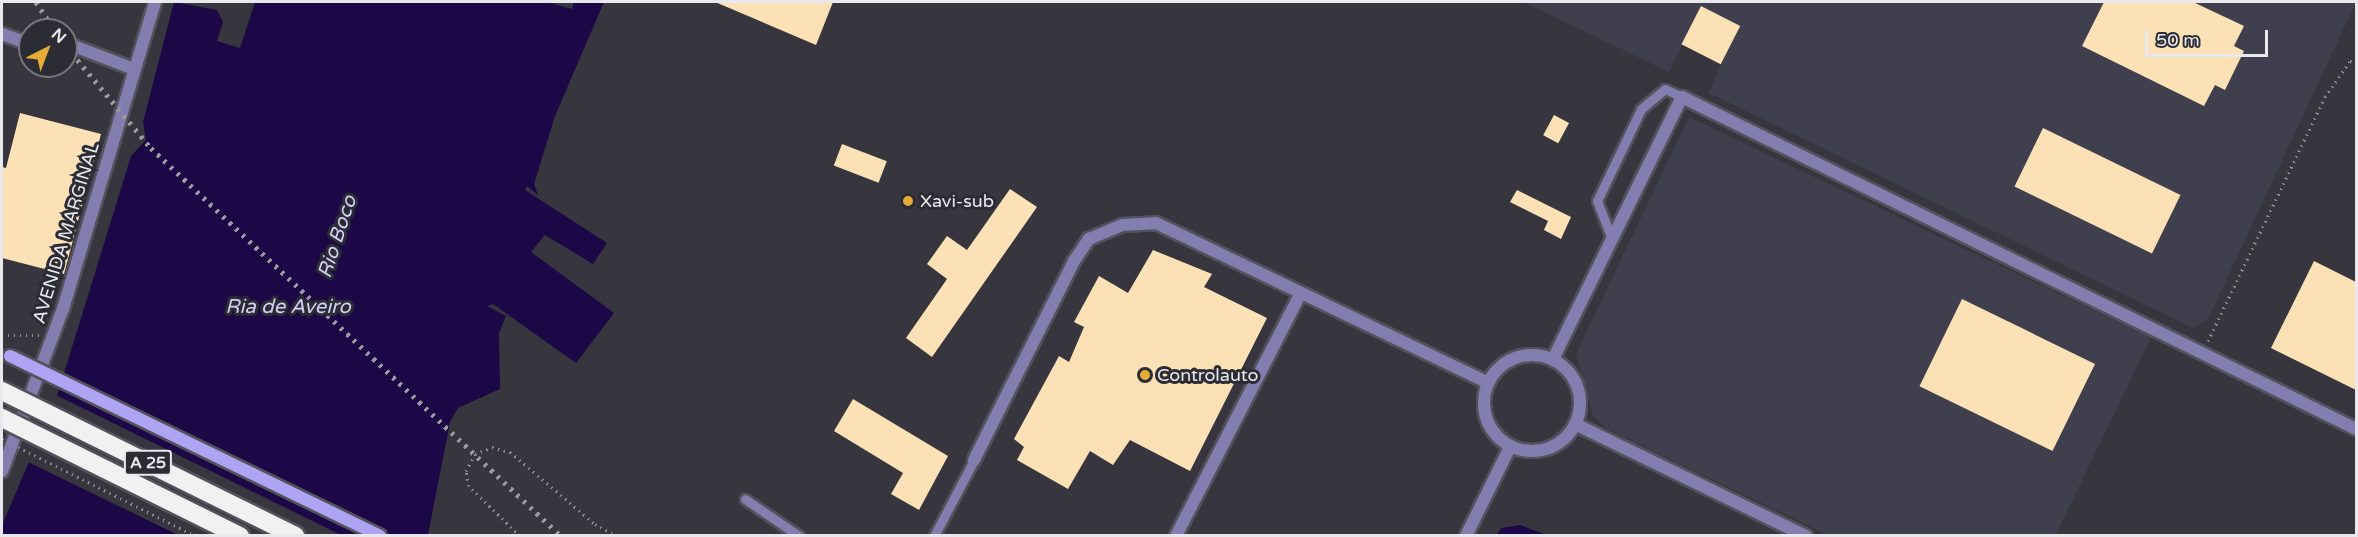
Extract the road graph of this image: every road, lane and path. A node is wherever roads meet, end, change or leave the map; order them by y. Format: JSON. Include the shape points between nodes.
{"nodes":[{"id":1,"x":155,"y":2,"type":"edge"},
{"id":2,"x":2,"y":33,"type":"edge"},
{"id":3,"x":18,"y":34,"type":"edge"},
{"id":4,"x":18,"y":39,"type":"edge"},
{"id":5,"x":78,"y":48,"type":"edge"},
{"id":6,"x":78,"y":54,"type":"edge"},
{"id":7,"x":102,"y":57,"type":"junction"},
{"id":8,"x":2356,"y":63,"type":"edge"},
{"id":9,"x":134,"y":69,"type":"junction"},
{"id":10,"x":1682,"y":97,"type":"junction"},
{"id":11,"x":1612,"y":238,"type":"junction"},
{"id":12,"x":1300,"y":293,"type":"junction"},
{"id":13,"x":2,"y":335,"type":"edge"},
{"id":14,"x":54,"y":335,"type":"junction"},
{"id":15,"x":2202,"y":353,"type":"junction"},
{"id":16,"x":10,"y":356,"type":"dead end"},
{"id":17,"x":1553,"y":359,"type":"junction"},
{"id":18,"x":1488,"y":383,"type":"junction"},
{"id":19,"x":2,"y":391,"type":"edge"},
{"id":20,"x":2,"y":418,"type":"edge"},
{"id":21,"x":1575,"y":424,"type":"junction"},
{"id":22,"x":2356,"y":429,"type":"edge"},
{"id":23,"x":2,"y":439,"type":"edge"},
{"id":24,"x":1510,"y":447,"type":"junction"},
{"id":25,"x":974,"y":460,"type":"joint"},
{"id":26,"x":2,"y":471,"type":"edge"},
{"id":27,"x":745,"y":499,"type":"dead end"},
{"id":28,"x":196,"y":536,"type":"edge"},
{"id":29,"x":240,"y":536,"type":"edge"},
{"id":30,"x":295,"y":536,"type":"edge"},
{"id":31,"x":380,"y":536,"type":"edge"},
{"id":32,"x":520,"y":536,"type":"edge"},
{"id":33,"x":617,"y":536,"type":"edge"},
{"id":34,"x":799,"y":536,"type":"edge"},
{"id":35,"x":934,"y":536,"type":"edge"},
{"id":36,"x":1176,"y":536,"type":"edge"},
{"id":37,"x":1466,"y":536,"type":"edge"},
{"id":38,"x":1806,"y":536,"type":"edge"}],
"edges":[{"from":1,"to":9,"type":"street","name":"AVENIDA MARGINAL"},
{"from":2,"to":3,"type":"street"},
{"from":2,"to":4,"type":"street"},
{"from":5,"to":7,"type":"street"},
{"from":6,"to":7,"type":"street"},
{"from":7,"to":9,"type":"street"},
{"from":8,"to":15,"type":"path","via":[[2350,61],[2325,96]]},
{"from":9,"to":14,"type":"street","name":"AVENIDA MARGINAL"},
{"from":10,"to":11,"type":"street"},
{"from":10,"to":11,"type":"lane","via":[[1665,89],[1641,109],[1597,201]]},
{"from":10,"to":15,"type":"street"},
{"from":11,"to":17,"type":"street"},
{"from":12,"to":18,"type":"street"},
{"from":12,"to":25,"type":"street","via":[[1156,223],[1122,225],[1089,239],[1074,261]]},
{"from":12,"to":36,"type":"street"},
{"from":13,"to":14,"type":"path"},
{"from":14,"to":26,"type":"street","name":"AVENIDA MARGINAL"},
{"from":15,"to":22,"type":"street"},
{"from":16,"to":31,"type":"street","bridge":true},
{"from":17,"to":18,"type":"street","via":[[1532,354],[1511,359]]},
{"from":17,"to":21,"type":"street","via":[[1570,373],[1579,393]]},
{"from":18,"to":24,"type":"street","via":[[1484,413],[1493,433]]},
{"from":19,"to":30,"type":"highway","number":"A 25","bridge":true},
{"from":20,"to":29,"type":"highway","number":"A 25","bridge":true},
{"from":21,"to":24,"type":"street","via":[[1552,447],[1531,452]]},
{"from":21,"to":38,"type":"street"},
{"from":23,"to":28,"type":"path","bridge":true},
{"from":24,"to":37,"type":"street"},
{"from":25,"to":35,"type":"lane"},
{"from":27,"to":34,"type":"lane"},
{"from":32,"to":33,"type":"path","via":[[469,486],[466,471],[475,454],[492,447],[510,452],[595,524]]}]}
